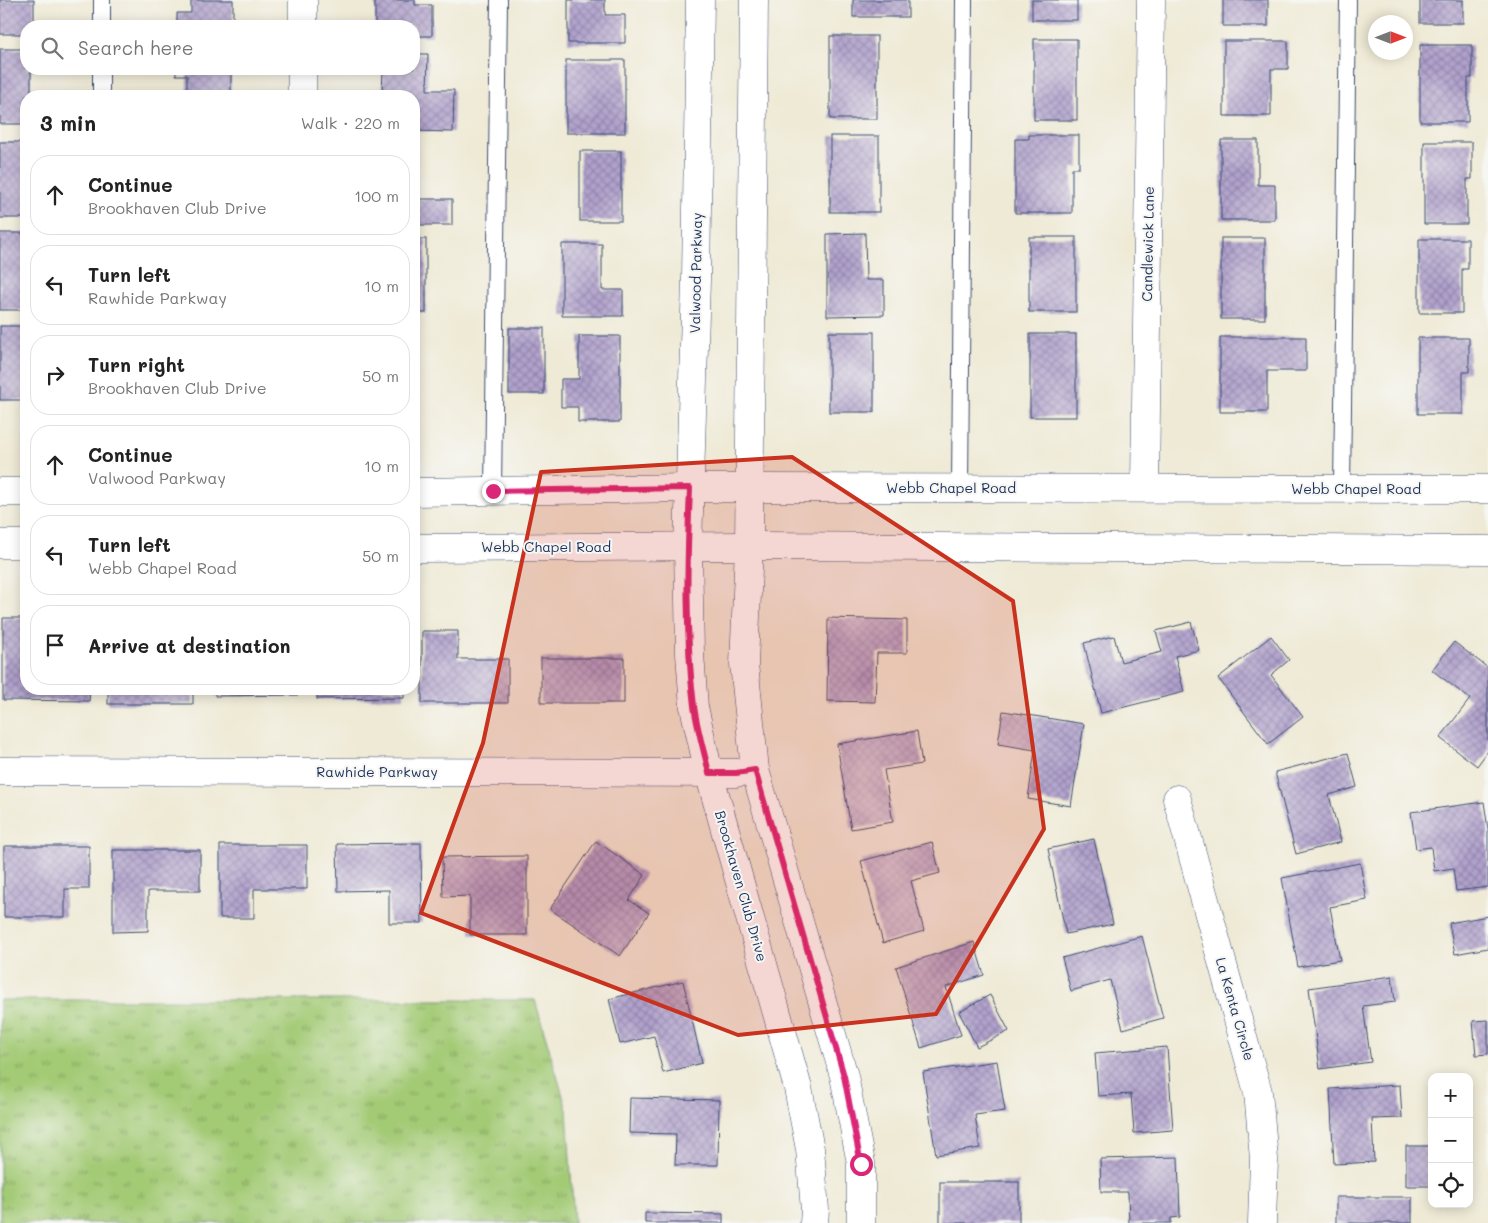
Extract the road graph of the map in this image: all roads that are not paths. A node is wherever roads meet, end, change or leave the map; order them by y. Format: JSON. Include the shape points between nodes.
{"nodes":[{"id":1,"x":102,"y":0,"type":"edge"},
{"id":2,"x":303,"y":0,"type":"edge"},
{"id":3,"x":499,"y":0,"type":"edge"},
{"id":4,"x":700,"y":0,"type":"edge"},
{"id":5,"x":754,"y":0,"type":"edge"},
{"id":6,"x":964,"y":0,"type":"edge"},
{"id":7,"x":1151,"y":0,"type":"edge"},
{"id":8,"x":1348,"y":0,"type":"edge"},
{"id":9,"x":102,"y":20,"type":"edge"},
{"id":10,"x":303,"y":20,"type":"edge"},
{"id":11,"x":101,"y":75,"type":"edge"},
{"id":12,"x":302,"y":75,"type":"edge"},
{"id":13,"x":101,"y":90,"type":"edge"},
{"id":14,"x":302,"y":90,"type":"edge"},
{"id":15,"x":690,"y":488,"type":"junction"},
{"id":16,"x":749,"y":488,"type":"junction"},
{"id":17,"x":960,"y":488,"type":"junction"},
{"id":18,"x":1145,"y":488,"type":"junction"},
{"id":19,"x":1342,"y":489,"type":"junction"},
{"id":20,"x":1488,"y":489,"type":"edge"},
{"id":21,"x":493,"y":491,"type":"junction"},
{"id":22,"x":0,"y":492,"type":"edge"},
{"id":23,"x":20,"y":492,"type":"edge"},
{"id":24,"x":420,"y":492,"type":"edge"},
{"id":25,"x":0,"y":544,"type":"edge"},
{"id":26,"x":20,"y":544,"type":"edge"},
{"id":27,"x":688,"y":546,"type":"junction"},
{"id":28,"x":749,"y":546,"type":"junction"},
{"id":29,"x":420,"y":548,"type":"edge"},
{"id":30,"x":1488,"y":550,"type":"edge"},
{"id":31,"x":755,"y":770,"type":"junction"},
{"id":32,"x":0,"y":771,"type":"edge"},
{"id":33,"x":709,"y":773,"type":"junction"},
{"id":34,"x":1177,"y":799,"type":"dead end"},
{"id":35,"x":814,"y":1223,"type":"edge"},
{"id":36,"x":861,"y":1223,"type":"edge"},
{"id":37,"x":1262,"y":1223,"type":"edge"}],
"edges":[{"from":1,"to":9,"type":"lane"},
{"from":2,"to":10,"type":"main road"},
{"from":3,"to":21,"type":"lane"},
{"from":4,"to":15,"type":"main road","name":"Valwood Parkway"},
{"from":5,"to":16,"type":"main road"},
{"from":6,"to":17,"type":"lane"},
{"from":7,"to":18,"type":"main road","name":"Candlewick Lane"},
{"from":8,"to":19,"type":"lane"},
{"from":11,"to":13,"type":"lane"},
{"from":12,"to":14,"type":"main road"},
{"from":15,"to":16,"type":"main road","name":"Webb Chapel Road"},
{"from":15,"to":21,"type":"main road","name":"Webb Chapel Road"},
{"from":15,"to":27,"type":"main road","name":"Valwood Parkway"},
{"from":16,"to":17,"type":"main road","name":"Webb Chapel Road"},
{"from":16,"to":28,"type":"main road"},
{"from":17,"to":18,"type":"main road","name":"Webb Chapel Road"},
{"from":18,"to":19,"type":"main road","name":"Webb Chapel Road"},
{"from":19,"to":20,"type":"main road","name":"Webb Chapel Road"},
{"from":21,"to":24,"type":"main road","name":"Webb Chapel Road"},
{"from":22,"to":23,"type":"main road"},
{"from":25,"to":26,"type":"main road"},
{"from":27,"to":28,"type":"main road","name":"Webb Chapel Road"},
{"from":27,"to":29,"type":"main road","name":"Webb Chapel Road"},
{"from":27,"to":33,"type":"main road","name":"Brookhaven Club Drive","via":[[694,707]]},
{"from":28,"to":30,"type":"main road","name":"Webb Chapel Road"},
{"from":28,"to":31,"type":"main road","via":[[744,664]]},
{"from":31,"to":33,"type":"main road","name":"Rawhide Parkway"},
{"from":31,"to":36,"type":"main road","via":[[844,1076],[861,1164]]},
{"from":32,"to":33,"type":"main road","name":"Rawhide Parkway"},
{"from":33,"to":35,"type":"main road","name":"Brookhaven Club Drive","via":[[798,1088],[810,1149]]},
{"from":34,"to":37,"type":"main road","name":"La Kenta Circle","via":[[1258,1092],[1264,1159]]}]}
